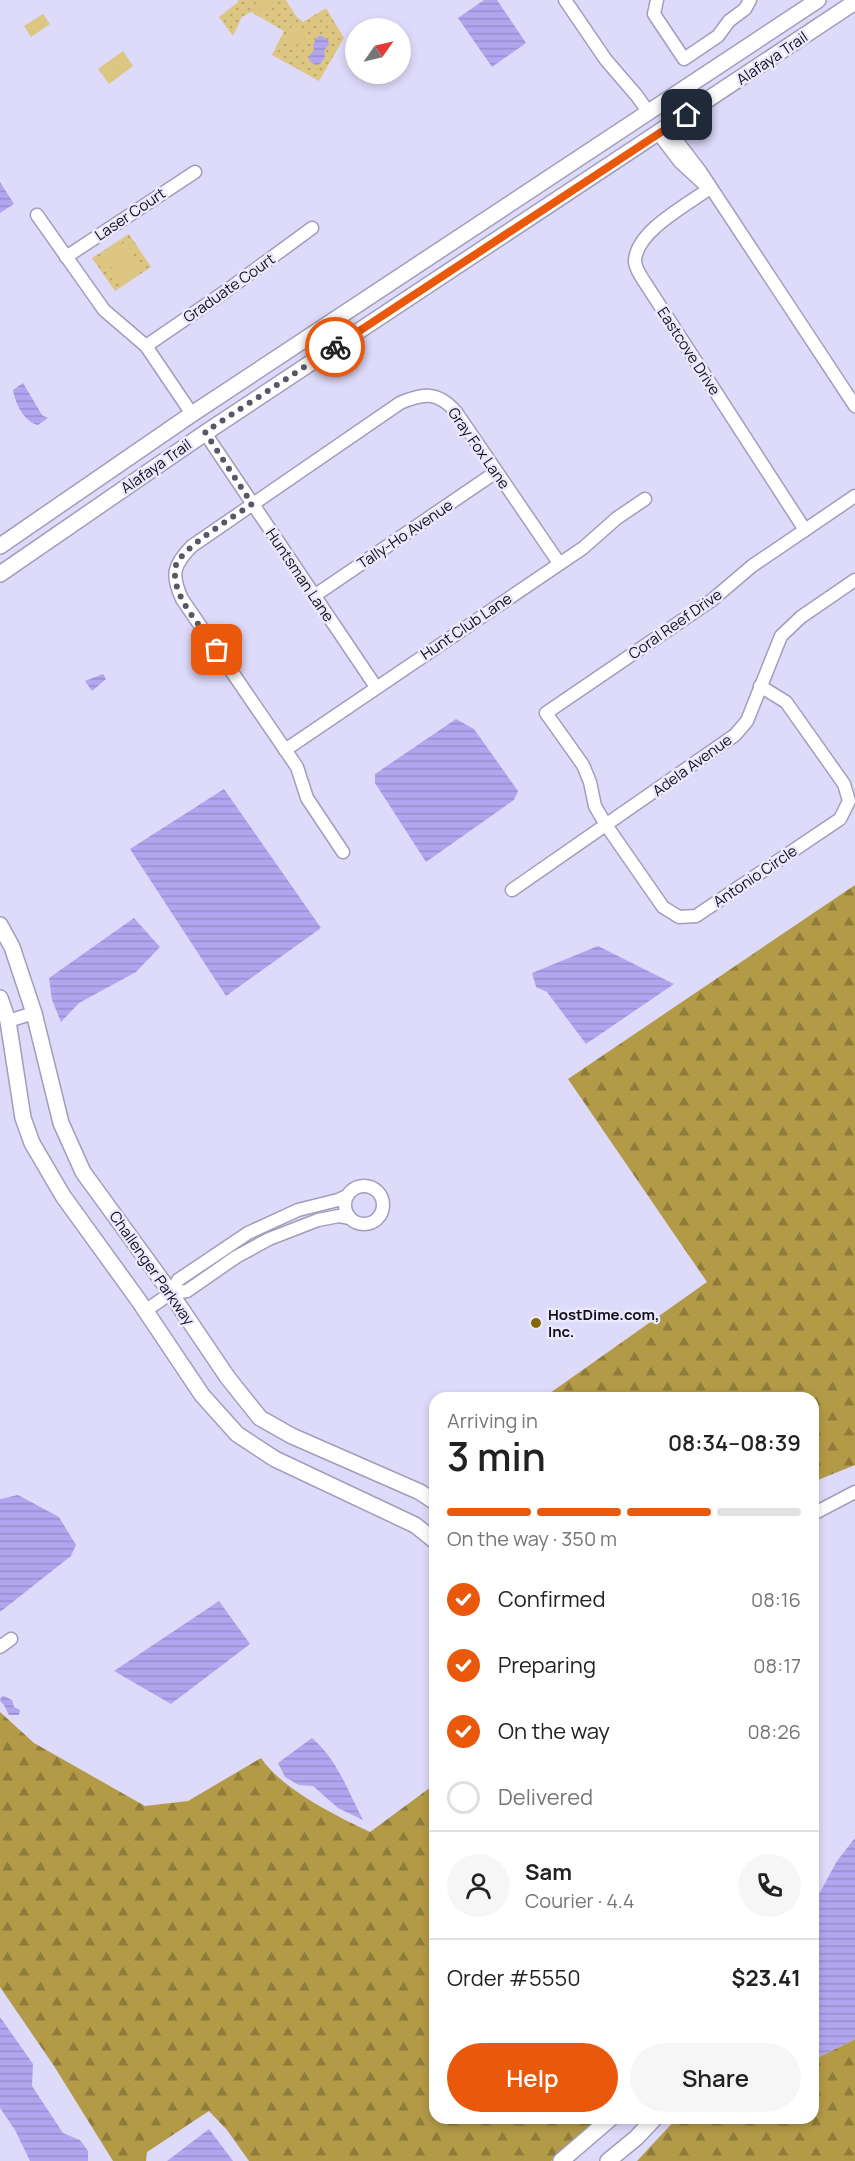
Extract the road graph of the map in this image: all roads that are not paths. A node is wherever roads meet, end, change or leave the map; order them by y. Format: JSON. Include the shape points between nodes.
{"nodes":[{"id":1,"x":565,"y":0,"type":"edge"},
{"id":2,"x":657,"y":0,"type":"edge"},
{"id":3,"x":750,"y":0,"type":"edge"},
{"id":4,"x":818,"y":0,"type":"edge"},
{"id":5,"x":855,"y":2,"type":"edge"},
{"id":6,"x":649,"y":112,"type":"junction"},
{"id":7,"x":663,"y":130,"type":"junction"},
{"id":8,"x":195,"y":172,"type":"dead end"},
{"id":9,"x":542,"y":184,"type":"junction"},
{"id":10,"x":710,"y":188,"type":"junction"},
{"id":11,"x":507,"y":207,"type":"junction"},
{"id":12,"x":37,"y":215,"type":"dead end"},
{"id":13,"x":522,"y":224,"type":"junction"},
{"id":14,"x":312,"y":228,"type":"dead end"},
{"id":15,"x":496,"y":241,"type":"junction"},
{"id":16,"x":66,"y":257,"type":"junction"},
{"id":17,"x":146,"y":346,"type":"junction"},
{"id":18,"x":217,"y":398,"type":"junction"},
{"id":19,"x":855,"y":406,"type":"edge"},
{"id":20,"x":192,"y":414,"type":"junction"},
{"id":21,"x":205,"y":432,"type":"junction"},
{"id":22,"x":183,"y":447,"type":"junction"},
{"id":23,"x":496,"y":472,"type":"junction"},
{"id":24,"x":855,"y":496,"type":"edge"},
{"id":25,"x":645,"y":499,"type":"dead end"},
{"id":26,"x":252,"y":504,"type":"junction"},
{"id":27,"x":805,"y":530,"type":"junction"},
{"id":28,"x":0,"y":546,"type":"edge"},
{"id":29,"x":559,"y":563,"type":"junction"},
{"id":30,"x":0,"y":574,"type":"edge"},
{"id":31,"x":855,"y":580,"type":"edge"},
{"id":32,"x":314,"y":596,"type":"junction"},
{"id":33,"x":760,"y":686,"type":"junction"},
{"id":34,"x":376,"y":687,"type":"junction"},
{"id":35,"x":285,"y":750,"type":"junction"},
{"id":36,"x":583,"y":765,"type":"joint"},
{"id":37,"x":606,"y":825,"type":"junction"},
{"id":38,"x":343,"y":852,"type":"dead end"},
{"id":39,"x":513,"y":890,"type":"dead end"},
{"id":40,"x":0,"y":925,"type":"edge"},
{"id":41,"x":0,"y":998,"type":"edge"},
{"id":42,"x":34,"y":1013,"type":"junction"},
{"id":43,"x":8,"y":1021,"type":"junction"},
{"id":44,"x":347,"y":1196,"type":"junction"},
{"id":45,"x":350,"y":1218,"type":"junction"},
{"id":46,"x":171,"y":1293,"type":"junction"},
{"id":47,"x":145,"y":1311,"type":"junction"},
{"id":48,"x":855,"y":1492,"type":"edge"},
{"id":49,"x":429,"y":1499,"type":"edge"},
{"id":50,"x":819,"y":1511,"type":"edge"},
{"id":51,"x":429,"y":1536,"type":"edge"},
{"id":52,"x":11,"y":1639,"type":"dead end"},
{"id":53,"x":0,"y":1647,"type":"edge"},
{"id":54,"x":604,"y":2124,"type":"edge"},
{"id":55,"x":649,"y":2124,"type":"edge"},
{"id":56,"x":561,"y":2161,"type":"edge"},
{"id":57,"x":608,"y":2161,"type":"edge"}],
"edges":[{"from":1,"to":6,"type":"street","via":[[606,60]]},
{"from":2,"to":3,"type":"street","via":[[654,14],[684,60],[718,36]]},
{"from":4,"to":6,"type":"main road","name":"Alafaya Trail"},
{"from":5,"to":7,"type":"main road","name":"Alafaya Trail"},
{"from":6,"to":9,"type":"main road","name":"Alafaya Trail"},
{"from":7,"to":10,"type":"street","via":[[680,162]]},
{"from":7,"to":13,"type":"main road","name":"Alafaya Trail"},
{"from":8,"to":16,"type":"street","name":"Laser Court"},
{"from":9,"to":11,"type":"main road","name":"Alafaya Trail"},
{"from":9,"to":13,"type":"main road","via":[[524,208]]},
{"from":10,"to":19,"type":"street"},
{"from":10,"to":27,"type":"street","name":"Eastcove Drive","via":[[649,232],[638,245],[634,263]]},
{"from":11,"to":15,"type":"main road","via":[[509,222]]},
{"from":11,"to":18,"type":"main road","name":"Alafaya Trail"},
{"from":12,"to":16,"type":"street"},
{"from":13,"to":15,"type":"main road","name":"Alafaya Trail"},
{"from":14,"to":17,"type":"street","name":"Graduate Court"},
{"from":15,"to":21,"type":"main road","name":"Alafaya Trail"},
{"from":16,"to":17,"type":"street","via":[[104,310]]},
{"from":17,"to":20,"type":"street"},
{"from":18,"to":20,"type":"main road","name":"Alafaya Trail"},
{"from":18,"to":21,"type":"main road","via":[[204,421]]},
{"from":20,"to":22,"type":"main road","via":[[193,428]]},
{"from":20,"to":28,"type":"main road","name":"Alafaya Trail"},
{"from":21,"to":22,"type":"main road","name":"Alafaya Trail"},
{"from":21,"to":26,"type":"street","name":"Huntsman Lane"},
{"from":22,"to":30,"type":"main road","name":"Alafaya Trail"},
{"from":23,"to":26,"type":"street","name":"Gray Fox Lane","via":[[448,403],[418,395],[400,403]]},
{"from":23,"to":29,"type":"street","name":"Gray Fox Lane"},
{"from":23,"to":32,"type":"street","name":"Tally-Ho Avenue"},
{"from":24,"to":27,"type":"street","name":"Coral Reef Drive"},
{"from":25,"to":29,"type":"street","name":"Hunt Club Lane"},
{"from":26,"to":32,"type":"street","name":"Huntsman Lane"},
{"from":26,"to":35,"type":"street","name":"Gray Fox Lane","via":[[187,551],[176,565],[175,576],[182,599]]},
{"from":27,"to":36,"type":"street","name":"Coral Reef Drive","via":[[752,566],[712,600],[546,712]]},
{"from":29,"to":34,"type":"street","name":"Hunt Club Lane"},
{"from":31,"to":33,"type":"street","name":"Adela Avenue","via":[[801,617],[781,636]]},
{"from":32,"to":34,"type":"street","name":"Huntsman Lane"},
{"from":33,"to":37,"type":"street","name":"Adela Avenue","via":[[747,721],[735,735]]},
{"from":33,"to":37,"type":"street","name":"Antonio Circle","via":[[786,702],[844,784],[849,801],[840,819],[696,916],[679,917],[663,907]]},
{"from":34,"to":35,"type":"street","name":"Hunt Club Lane"},
{"from":35,"to":38,"type":"street","name":"Gray Fox Lane","via":[[300,774],[307,798]]},
{"from":36,"to":37,"type":"street","name":"Antonio Circle","via":[[595,806]]},
{"from":37,"to":39,"type":"street","name":"Adela Avenue"},
{"from":40,"to":42,"type":"main road","name":"Challenger Parkway","via":[[12,947]]},
{"from":41,"to":43,"type":"main road","name":"Challenger Parkway"},
{"from":42,"to":43,"type":"street"},
{"from":42,"to":46,"type":"main road","name":"Challenger Parkway","via":[[61,1123],[83,1172]]},
{"from":43,"to":47,"type":"main road","name":"Challenger Parkway","via":[[23,1118],[32,1143],[63,1196]]},
{"from":44,"to":45,"type":"street","via":[[345,1207]]},
{"from":44,"to":45,"type":"street","via":[[357,1187],[369,1187],[380,1195],[383,1206],[372,1223],[356,1223]]},
{"from":44,"to":46,"type":"street","via":[[288,1214],[248,1233],[178,1280]]},
{"from":45,"to":46,"type":"street","via":[[318,1220],[290,1230],[252,1247],[187,1291]]},
{"from":46,"to":47,"type":"street"},
{"from":46,"to":49,"type":"main road","name":"Challenger Parkway","via":[[260,1418]]},
{"from":47,"to":51,"type":"main road","name":"Challenger Parkway","via":[[202,1395],[237,1434],[275,1459],[415,1525]]},
{"from":48,"to":50,"type":"street"},
{"from":52,"to":53,"type":"street"},
{"from":54,"to":56,"type":"main road"},
{"from":55,"to":57,"type":"main road"}]}
